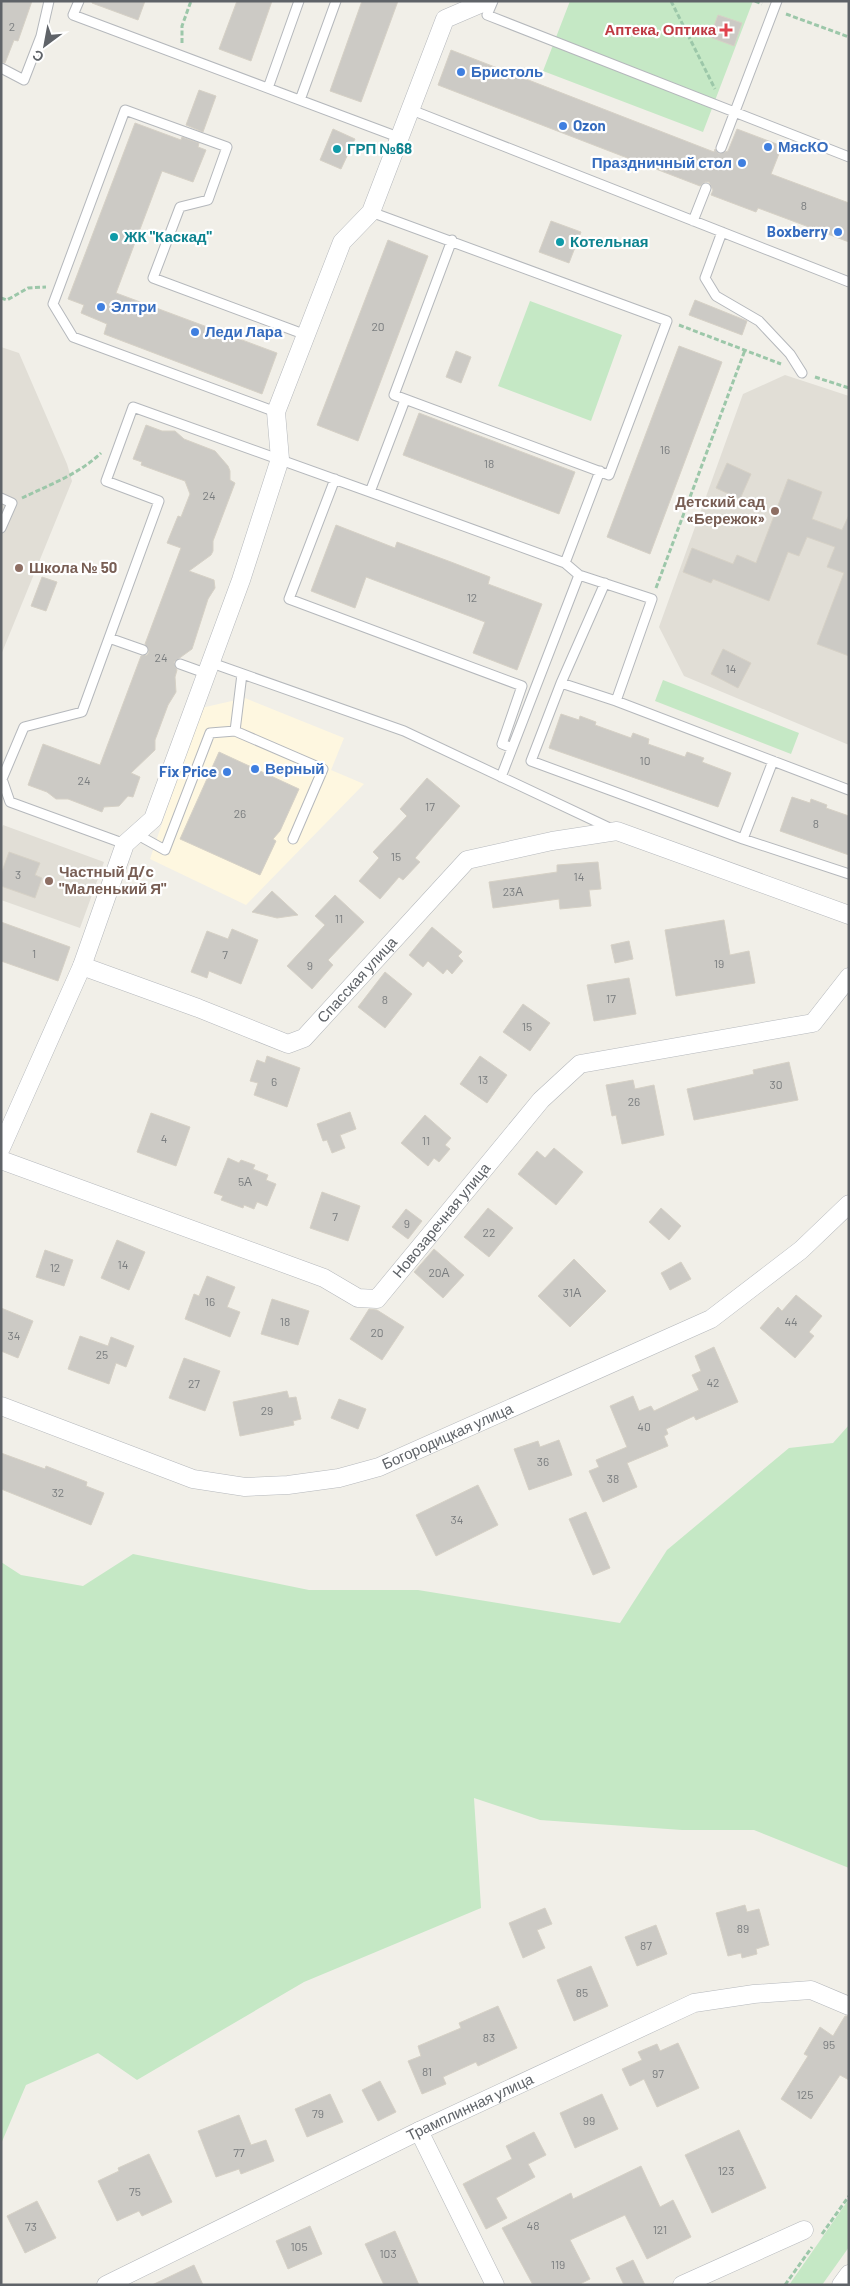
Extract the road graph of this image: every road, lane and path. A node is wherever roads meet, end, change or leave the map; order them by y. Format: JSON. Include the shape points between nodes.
{"nodes":[{"id":1,"x":49,"y":1,"type":"edge"},
{"id":2,"x":79,"y":1,"type":"edge"},
{"id":3,"x":191,"y":1,"type":"edge"},
{"id":4,"x":299,"y":1,"type":"edge"},
{"id":5,"x":336,"y":1,"type":"edge"},
{"id":6,"x":487,"y":1,"type":"edge"},
{"id":7,"x":492,"y":1,"type":"edge"},
{"id":8,"x":671,"y":1,"type":"edge"},
{"id":9,"x":755,"y":1,"type":"edge"},
{"id":10,"x":775,"y":6,"type":"edge"},
{"id":11,"x":849,"y":37,"type":"edge"},
{"id":12,"x":182,"y":46,"type":"dead end"},
{"id":13,"x":1,"y":68,"type":"edge"},
{"id":14,"x":268,"y":88,"type":"junction"},
{"id":15,"x":300,"y":100,"type":"junction"},
{"id":16,"x":724,"y":108,"type":"junction"},
{"id":17,"x":410,"y":109,"type":"junction"},
{"id":18,"x":734,"y":112,"type":"junction"},
{"id":19,"x":398,"y":137,"type":"junction"},
{"id":20,"x":721,"y":148,"type":"dead end"},
{"id":21,"x":849,"y":157,"type":"edge"},
{"id":22,"x":706,"y":188,"type":"dead end"},
{"id":23,"x":371,"y":212,"type":"junction"},
{"id":24,"x":693,"y":221,"type":"junction"},
{"id":25,"x":722,"y":232,"type":"junction"},
{"id":26,"x":452,"y":240,"type":"junction"},
{"id":27,"x":849,"y":282,"type":"edge"},
{"id":28,"x":60,"y":285,"type":"junction"},
{"id":29,"x":1,"y":298,"type":"edge"},
{"id":30,"x":667,"y":321,"type":"junction"},
{"id":31,"x":306,"y":335,"type":"junction"},
{"id":32,"x":745,"y":350,"type":"junction"},
{"id":33,"x":802,"y":373,"type":"junction"},
{"id":34,"x":849,"y":388,"type":"edge"},
{"id":35,"x":405,"y":400,"type":"junction"},
{"id":36,"x":276,"y":412,"type":"junction"},
{"id":37,"x":119,"y":445,"type":"junction"},
{"id":38,"x":280,"y":459,"type":"junction"},
{"id":39,"x":600,"y":471,"type":"junction"},
{"id":40,"x":335,"y":479,"type":"junction"},
{"id":41,"x":370,"y":492,"type":"junction"},
{"id":42,"x":1,"y":498,"type":"edge"},
{"id":43,"x":12,"y":503,"type":"junction"},
{"id":44,"x":1,"y":528,"type":"edge"},
{"id":45,"x":565,"y":563,"type":"junction"},
{"id":46,"x":579,"y":574,"type":"junction"},
{"id":47,"x":605,"y":583,"type":"junction"},
{"id":48,"x":652,"y":599,"type":"junction"},
{"id":49,"x":109,"y":638,"type":"junction"},
{"id":50,"x":143,"y":650,"type":"dead end"},
{"id":51,"x":180,"y":664,"type":"dead end"},
{"id":52,"x":207,"y":667,"type":"junction"},
{"id":53,"x":242,"y":674,"type":"junction"},
{"id":54,"x":562,"y":683,"type":"junction"},
{"id":55,"x":616,"y":701,"type":"junction"},
{"id":56,"x":235,"y":731,"type":"junction"},
{"id":57,"x":512,"y":748,"type":"junction"},
{"id":58,"x":773,"y":761,"type":"junction"},
{"id":59,"x":501,"y":777,"type":"junction"},
{"id":60,"x":849,"y":790,"type":"edge"},
{"id":61,"x":617,"y":831,"type":"junction"},
{"id":62,"x":131,"y":839,"type":"junction"},
{"id":63,"x":293,"y":839,"type":"dead end"},
{"id":64,"x":743,"y":840,"type":"junction"},
{"id":65,"x":849,"y":874,"type":"edge"},
{"id":66,"x":849,"y":915,"type":"edge"},
{"id":67,"x":82,"y":966,"type":"junction"},
{"id":68,"x":849,"y":977,"type":"edge"},
{"id":69,"x":1,"y":1148,"type":"edge"},
{"id":70,"x":1,"y":1160,"type":"edge"},
{"id":71,"x":849,"y":1204,"type":"edge"},
{"id":72,"x":1,"y":1406,"type":"edge"},
{"id":73,"x":849,"y":2006,"type":"edge"},
{"id":74,"x":420,"y":2131,"type":"junction"},
{"id":75,"x":804,"y":2230,"type":"dead end"},
{"id":76,"x":849,"y":2274,"type":"edge"},
{"id":77,"x":106,"y":2285,"type":"edge"},
{"id":78,"x":495,"y":2285,"type":"edge"},
{"id":79,"x":682,"y":2285,"type":"edge"},
{"id":80,"x":841,"y":2285,"type":"edge"}],
"edges":[{"from":1,"to":13,"type":"lane","via":[[41,36],[24,80]]},
{"from":2,"to":14,"type":"lane","via":[[74,15]]},
{"from":3,"to":12,"type":"path","via":[[182,26]]},
{"from":4,"to":14,"type":"lane"},
{"from":5,"to":15,"type":"lane"},
{"from":6,"to":17,"type":"street","via":[[445,19]]},
{"from":7,"to":16,"type":"lane","via":[[487,15]]},
{"from":8,"to":16,"type":"path"},
{"from":9,"to":10,"type":"path"},
{"from":10,"to":11,"type":"path"},
{"from":10,"to":18,"type":"lane"},
{"from":14,"to":15,"type":"lane"},
{"from":15,"to":19,"type":"lane"},
{"from":16,"to":18,"type":"lane"},
{"from":17,"to":19,"type":"street"},
{"from":17,"to":24,"type":"lane"},
{"from":18,"to":20,"type":"lane"},
{"from":18,"to":21,"type":"lane"},
{"from":19,"to":23,"type":"street"},
{"from":22,"to":24,"type":"lane"},
{"from":23,"to":26,"type":"lane"},
{"from":23,"to":31,"type":"street","via":[[342,242]]},
{"from":24,"to":25,"type":"lane"},
{"from":25,"to":27,"type":"lane"},
{"from":25,"to":33,"type":"lane","via":[[705,278],[716,296],[758,321],[790,354]]},
{"from":26,"to":30,"type":"lane"},
{"from":26,"to":35,"type":"lane","via":[[394,395]]},
{"from":28,"to":29,"type":"path","via":[[28,288],[6,300]]},
{"from":28,"to":31,"type":"lane","via":[[125,110],[226,147],[208,200],[180,207],[153,278]]},
{"from":28,"to":36,"type":"lane","via":[[52,304],[73,337]]},
{"from":30,"to":32,"type":"path"},
{"from":30,"to":39,"type":"lane","via":[[610,475]]},
{"from":31,"to":36,"type":"street"},
{"from":32,"to":33,"type":"path"},
{"from":32,"to":48,"type":"path"},
{"from":33,"to":34,"type":"path"},
{"from":35,"to":39,"type":"lane"},
{"from":35,"to":41,"type":"lane"},
{"from":36,"to":38,"type":"street"},
{"from":37,"to":38,"type":"lane","via":[[133,407]]},
{"from":37,"to":43,"type":"path","via":[[107,447],[92,462]]},
{"from":37,"to":49,"type":"lane","via":[[106,481],[159,501]]},
{"from":38,"to":40,"type":"lane"},
{"from":38,"to":52,"type":"street","via":[[241,580]]},
{"from":39,"to":45,"type":"lane"},
{"from":40,"to":41,"type":"lane"},
{"from":40,"to":57,"type":"lane","via":[[289,598],[522,686],[502,744]]},
{"from":41,"to":45,"type":"lane"},
{"from":42,"to":43,"type":"lane"},
{"from":43,"to":44,"type":"lane"},
{"from":45,"to":46,"type":"lane"},
{"from":46,"to":47,"type":"lane"},
{"from":46,"to":57,"type":"lane"},
{"from":47,"to":48,"type":"lane"},
{"from":47,"to":54,"type":"lane"},
{"from":48,"to":55,"type":"lane"},
{"from":49,"to":50,"type":"lane"},
{"from":49,"to":62,"type":"lane","via":[[82,712],[24,727],[2,779],[10,802]]},
{"from":51,"to":52,"type":"lane"},
{"from":52,"to":53,"type":"lane"},
{"from":52,"to":62,"type":"street","via":[[153,819]]},
{"from":53,"to":56,"type":"lane"},
{"from":53,"to":59,"type":"lane","via":[[404,731]]},
{"from":54,"to":55,"type":"lane"},
{"from":54,"to":64,"type":"lane","via":[[531,761]]},
{"from":55,"to":58,"type":"lane"},
{"from":56,"to":62,"type":"lane","via":[[210,733],[165,850]]},
{"from":56,"to":63,"type":"lane","via":[[323,769]]},
{"from":57,"to":59,"type":"lane"},
{"from":58,"to":60,"type":"lane"},
{"from":58,"to":64,"type":"lane"},
{"from":59,"to":61,"type":"lane"},
{"from":61,"to":66,"type":"street"},
{"from":61,"to":67,"type":"street","name":"Спасская улица","via":[[552,841],[467,860],[304,1038],[288,1044]]},
{"from":62,"to":67,"type":"street"},
{"from":64,"to":65,"type":"lane"},
{"from":67,"to":69,"type":"street"},
{"from":68,"to":70,"type":"street","name":"Новозаречная улица","via":[[813,1023],[580,1064],[541,1100],[378,1299],[358,1298],[324,1278]]},
{"from":71,"to":72,"type":"street","name":"Богородицкая улица","via":[[801,1250],[711,1319],[379,1467],[339,1478],[245,1487],[193,1479]]},
{"from":73,"to":74,"type":"street","name":"Трамплинная улица","via":[[811,1990],[694,2003]]},
{"from":74,"to":77,"type":"street","name":"Трамплинная улица"},
{"from":74,"to":78,"type":"street"},
{"from":75,"to":79,"type":"street"},
{"from":76,"to":80,"type":"street"}]}
